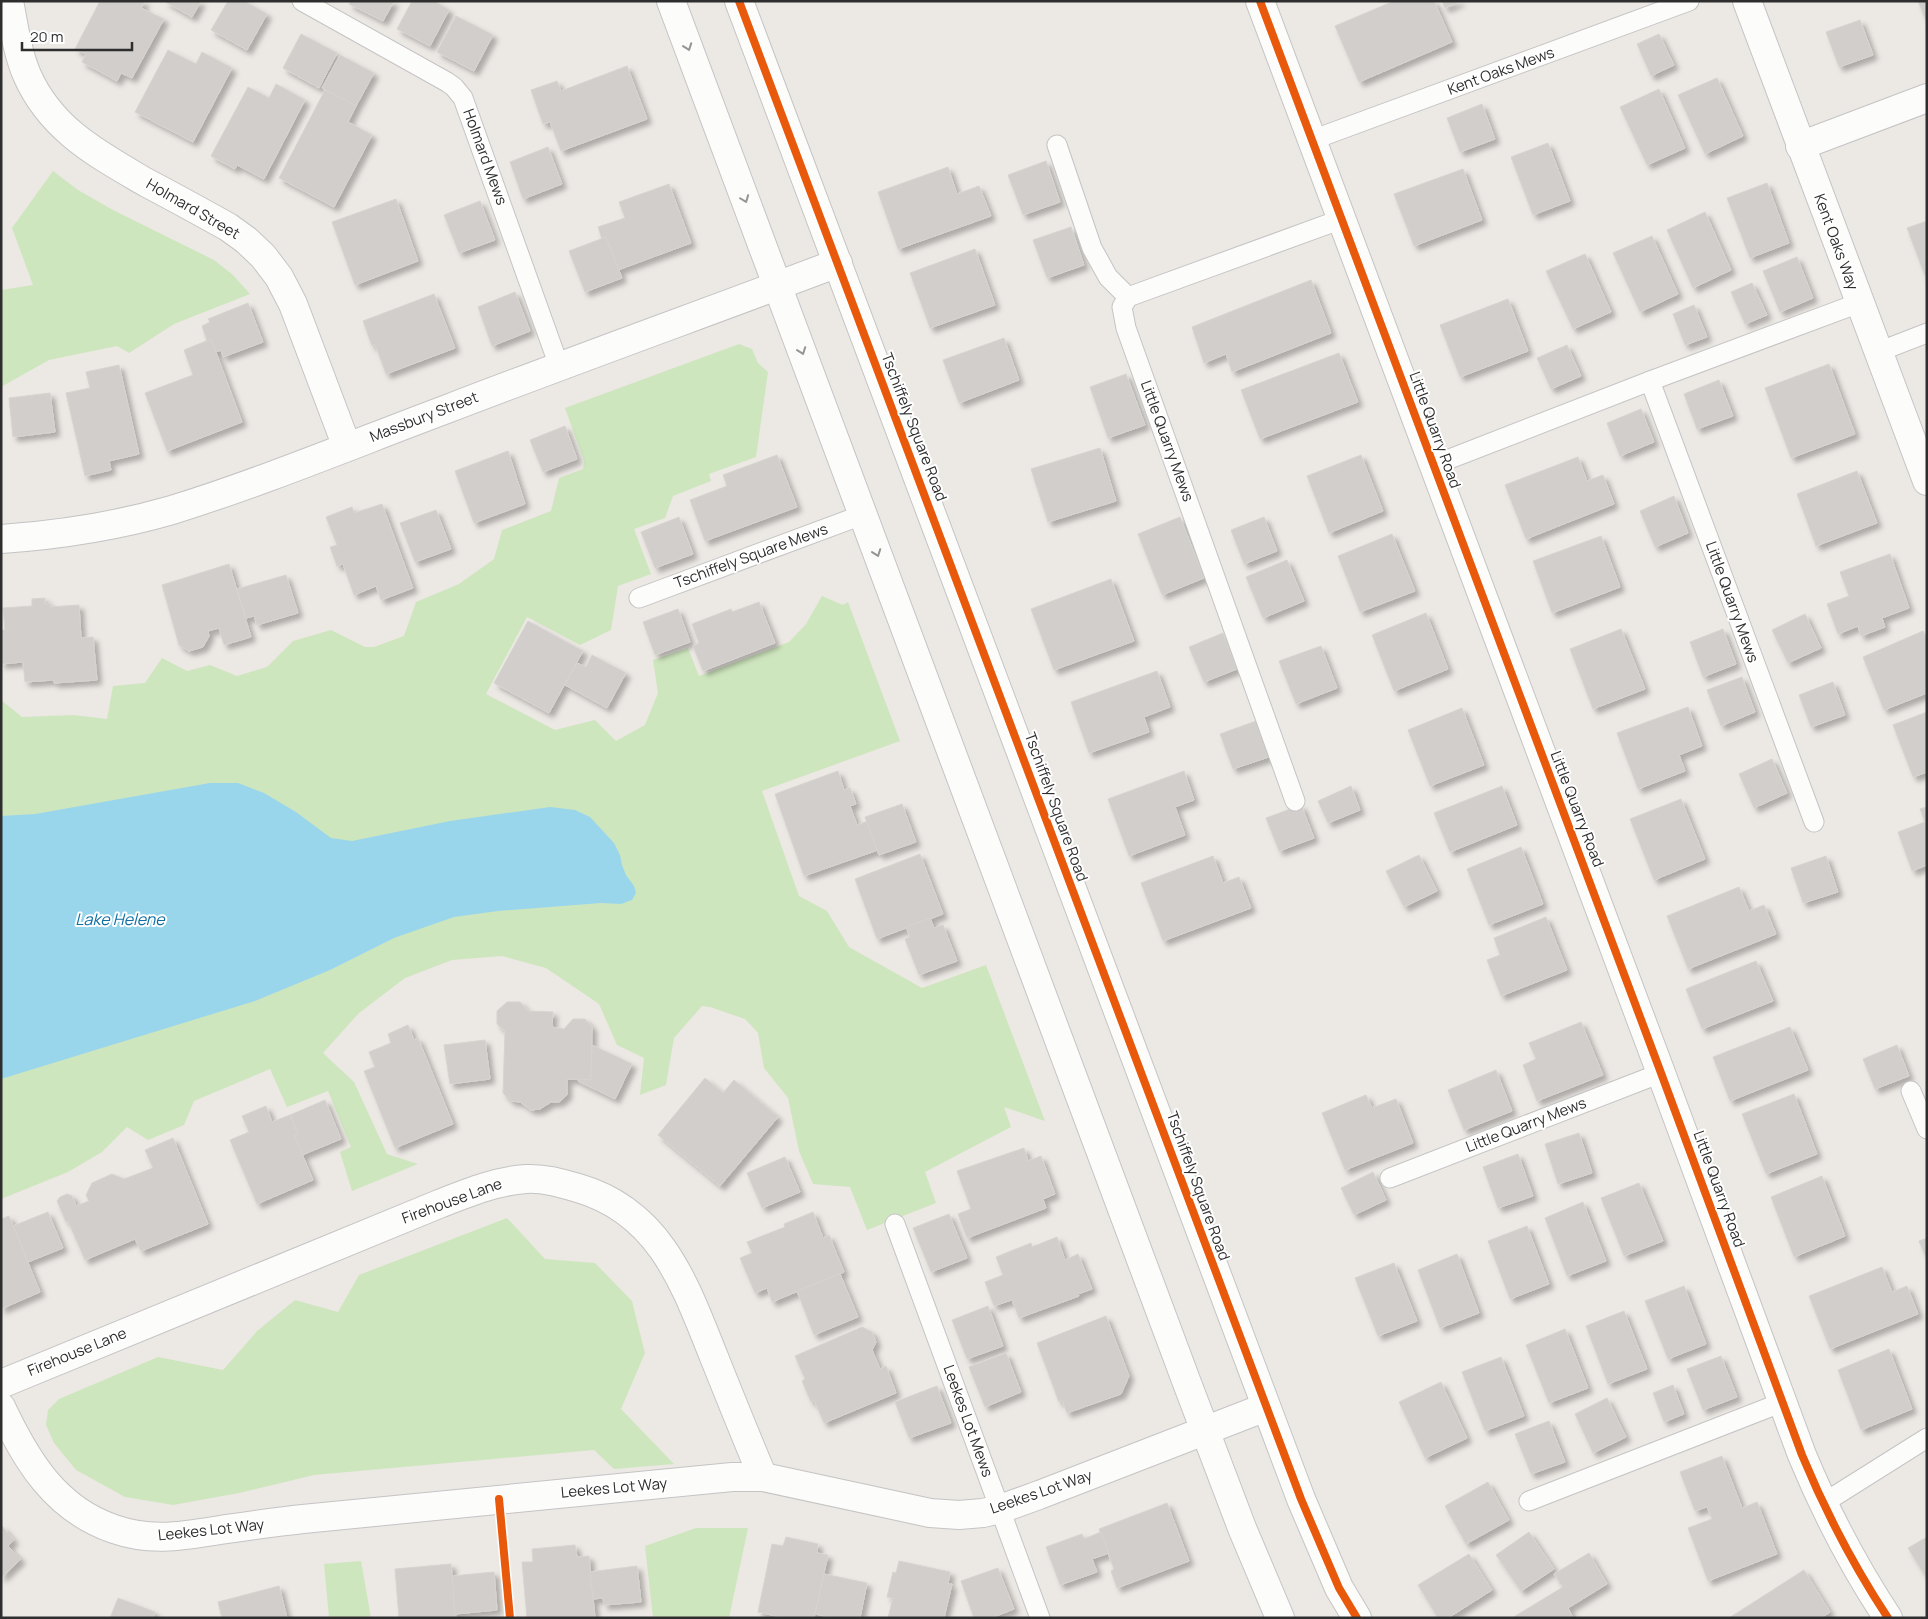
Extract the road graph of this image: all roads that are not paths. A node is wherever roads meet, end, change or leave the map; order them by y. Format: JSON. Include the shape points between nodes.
{"nodes":[{"id":1,"x":9,"y":1,"type":"edge"},
{"id":2,"x":302,"y":1,"type":"edge"},
{"id":3,"x":671,"y":1,"type":"edge"},
{"id":4,"x":739,"y":1,"type":"edge"},
{"id":5,"x":1260,"y":1,"type":"edge"},
{"id":6,"x":1689,"y":1,"type":"edge"},
{"id":7,"x":1747,"y":1,"type":"edge"},
{"id":8,"x":1927,"y":98,"type":"edge"},
{"id":9,"x":1312,"y":140,"type":"junction"},
{"id":10,"x":1057,"y":145,"type":"dead end"},
{"id":11,"x":1800,"y":146,"type":"junction"},
{"id":12,"x":1342,"y":219,"type":"junction"},
{"id":13,"x":838,"y":263,"type":"junction"},
{"id":14,"x":778,"y":286,"type":"junction"},
{"id":15,"x":1128,"y":297,"type":"junction"},
{"id":16,"x":1859,"y":303,"type":"junction"},
{"id":17,"x":1927,"y":334,"type":"edge"},
{"id":18,"x":1878,"y":352,"type":"junction"},
{"id":19,"x":559,"y":366,"type":"junction"},
{"id":20,"x":1650,"y":381,"type":"junction"},
{"id":21,"x":347,"y":446,"type":"junction"},
{"id":22,"x":1434,"y":465,"type":"junction"},
{"id":23,"x":1927,"y":481,"type":"edge"},
{"id":24,"x":862,"y":515,"type":"junction"},
{"id":25,"x":1,"y":539,"type":"edge"},
{"id":26,"x":639,"y":598,"type":"dead end"},
{"id":27,"x":1295,"y":800,"type":"dead end"},
{"id":28,"x":1814,"y":822,"type":"dead end"},
{"id":29,"x":1662,"y":1073,"type":"junction"},
{"id":30,"x":1912,"y":1091,"type":"dead end"},
{"id":31,"x":1927,"y":1129,"type":"edge"},
{"id":32,"x":1390,"y":1178,"type":"dead end"},
{"id":33,"x":895,"y":1224,"type":"dead end"},
{"id":34,"x":1,"y":1384,"type":"edge"},
{"id":35,"x":1782,"y":1402,"type":"junction"},
{"id":36,"x":1,"y":1407,"type":"edge"},
{"id":37,"x":1266,"y":1407,"type":"junction"},
{"id":38,"x":1205,"y":1430,"type":"junction"},
{"id":39,"x":1927,"y":1438,"type":"edge"},
{"id":40,"x":763,"y":1477,"type":"junction"},
{"id":41,"x":1529,"y":1501,"type":"dead end"},
{"id":42,"x":1822,"y":1504,"type":"junction"},
{"id":43,"x":1000,"y":1509,"type":"junction"},
{"id":44,"x":1040,"y":1618,"type":"edge"},
{"id":45,"x":1280,"y":1618,"type":"edge"},
{"id":46,"x":1357,"y":1618,"type":"edge"},
{"id":47,"x":1888,"y":1618,"type":"edge"}],
"edges":[{"from":1,"to":21,"type":"street","name":"Holmard Street","via":[[28,77],[62,126],[79,142],[108,160],[228,227],[263,256],[279,277],[293,304]]},
{"from":2,"to":19,"type":"lane","name":"Holmard Mews","via":[[447,82],[463,98]]},
{"from":3,"to":14,"type":"street","one_way":true},
{"from":4,"to":13,"type":"street","name":"Tschiffely Square Road"},
{"from":5,"to":9,"type":"street","name":"Little Quarry Road"},
{"from":6,"to":9,"type":"lane","name":"Kent Oaks Mews"},
{"from":7,"to":11,"type":"street","name":"Kent Oaks Way"},
{"from":8,"to":11,"type":"street"},
{"from":9,"to":12,"type":"street","name":"Little Quarry Road"},
{"from":10,"to":15,"type":"lane","via":[[1092,248],[1108,277]]},
{"from":11,"to":16,"type":"street","name":"Kent Oaks Way"},
{"from":12,"to":15,"type":"lane"},
{"from":12,"to":22,"type":"street","name":"Little Quarry Road"},
{"from":13,"to":14,"type":"street","name":"Massbury Street"},
{"from":13,"to":37,"type":"street","name":"Tschiffely Square Road"},
{"from":14,"to":19,"type":"street","name":"Massbury Street"},
{"from":14,"to":24,"type":"street","one_way":true},
{"from":15,"to":27,"type":"lane","name":"Little Quarry Mews","via":[[1122,307],[1126,328]]},
{"from":16,"to":18,"type":"street","name":"Kent Oaks Way"},
{"from":16,"to":20,"type":"lane"},
{"from":17,"to":18,"type":"lane"},
{"from":18,"to":23,"type":"street","name":"Kent Oaks Way"},
{"from":19,"to":21,"type":"street","name":"Massbury Street"},
{"from":20,"to":22,"type":"lane"},
{"from":20,"to":28,"type":"lane","name":"Little Quarry Mews"},
{"from":21,"to":25,"type":"street","name":"Massbury Street","via":[[170,510],[106,526]]},
{"from":22,"to":29,"type":"street","name":"Little Quarry Road"},
{"from":24,"to":26,"type":"lane","name":"Tschiffely Square Mews"},
{"from":24,"to":38,"type":"street","one_way":true},
{"from":29,"to":32,"type":"lane","name":"Little Quarry Mews"},
{"from":29,"to":35,"type":"street","name":"Little Quarry Road"},
{"from":30,"to":31,"type":"lane"},
{"from":33,"to":43,"type":"lane","name":"Leekes Lot Mews"},
{"from":34,"to":40,"type":"street","name":"Firehouse Lane","via":[[479,1189],[508,1181],[545,1180],[612,1201],[636,1218],[661,1245],[689,1296]]},
{"from":35,"to":41,"type":"lane"},
{"from":35,"to":42,"type":"street","name":"Little Quarry Road"},
{"from":36,"to":40,"type":"street","name":"Leekes Lot Way","via":[[36,1470],[50,1489],[68,1504],[91,1520],[113,1529],[162,1538],[499,1499],[732,1477]]},
{"from":37,"to":38,"type":"street","name":"Leekes Lot Way"},
{"from":37,"to":46,"type":"street","name":"Tschiffely Square Road","via":[[1338,1588]]},
{"from":38,"to":43,"type":"street","name":"Leekes Lot Way"},
{"from":38,"to":45,"type":"street"},
{"from":39,"to":42,"type":"lane"},
{"from":40,"to":43,"type":"street","name":"Leekes Lot Way","via":[[930,1512],[960,1515]]},
{"from":42,"to":47,"type":"street","name":"Little Quarry Road"},
{"from":43,"to":44,"type":"lane","name":"Leekes Lot Mews"}]}
